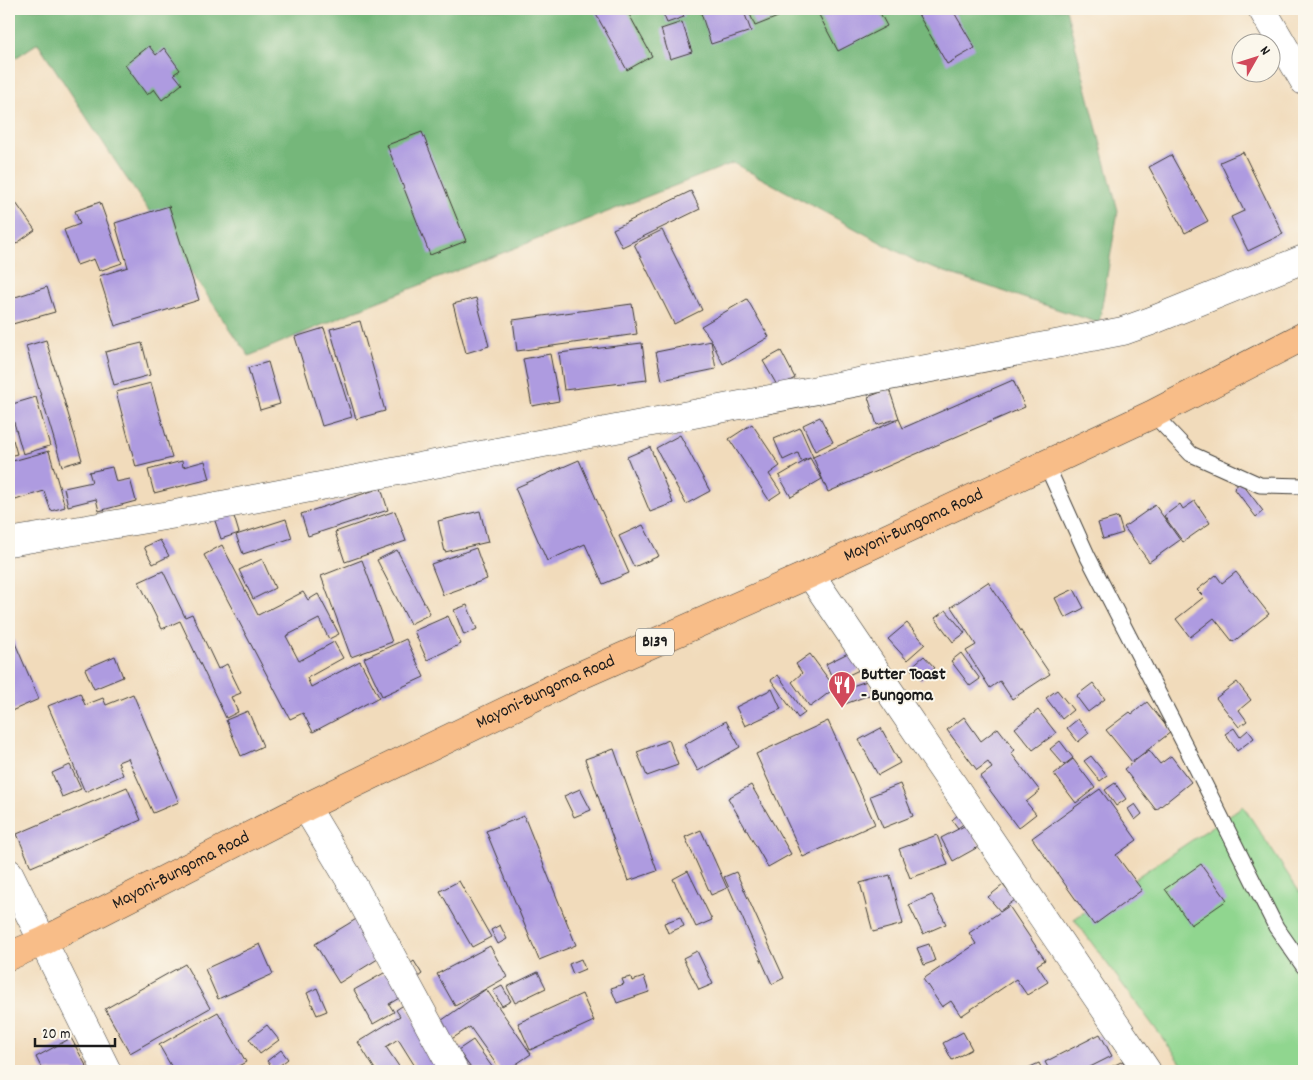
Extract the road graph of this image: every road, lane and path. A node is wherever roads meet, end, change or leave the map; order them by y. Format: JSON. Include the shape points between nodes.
{"nodes":[{"id":1,"x":1262,"y":9,"type":"edge"},
{"id":2,"x":1304,"y":81,"type":"edge"},
{"id":3,"x":1304,"y":259,"type":"edge"},
{"id":4,"x":1304,"y":336,"type":"edge"},
{"id":5,"x":1153,"y":414,"type":"junction"},
{"id":6,"x":1046,"y":464,"type":"junction"},
{"id":7,"x":1304,"y":486,"type":"edge"},
{"id":8,"x":9,"y":542,"type":"edge"},
{"id":9,"x":810,"y":574,"type":"junction"},
{"id":10,"x":306,"y":807,"type":"junction"},
{"id":11,"x":9,"y":873,"type":"edge"},
{"id":12,"x":42,"y":942,"type":"junction"},
{"id":13,"x":9,"y":956,"type":"edge"},
{"id":14,"x":1304,"y":966,"type":"edge"},
{"id":15,"x":107,"y":1071,"type":"edge"},
{"id":16,"x":454,"y":1071,"type":"edge"},
{"id":17,"x":1147,"y":1071,"type":"edge"}],
"edges":[{"from":1,"to":2,"type":"street"},
{"from":3,"to":8,"type":"street","via":[[1123,331],[170,515]]},
{"from":4,"to":5,"type":"main road","name":"Mayoni-Bungoma Road","number":"B139"},
{"from":5,"to":6,"type":"main road","name":"Mayoni-Bungoma Road","number":"B139"},
{"from":5,"to":7,"type":"lane","via":[[1191,454],[1260,485]]},
{"from":6,"to":9,"type":"main road","name":"Mayoni-Bungoma Road","number":"B139"},
{"from":6,"to":14,"type":"lane","via":[[1088,557],[1276,927]]},
{"from":9,"to":10,"type":"main road","name":"Mayoni-Bungoma Road","number":"B139","via":[[570,680]]},
{"from":9,"to":17,"type":"street"},
{"from":10,"to":12,"type":"main road","name":"Mayoni-Bungoma Road","number":"B139"},
{"from":10,"to":16,"type":"street","via":[[354,887]]},
{"from":11,"to":12,"type":"street"},
{"from":12,"to":13,"type":"main road","name":"Mayoni-Bungoma Road","number":"B139"},
{"from":12,"to":15,"type":"street"}]}
